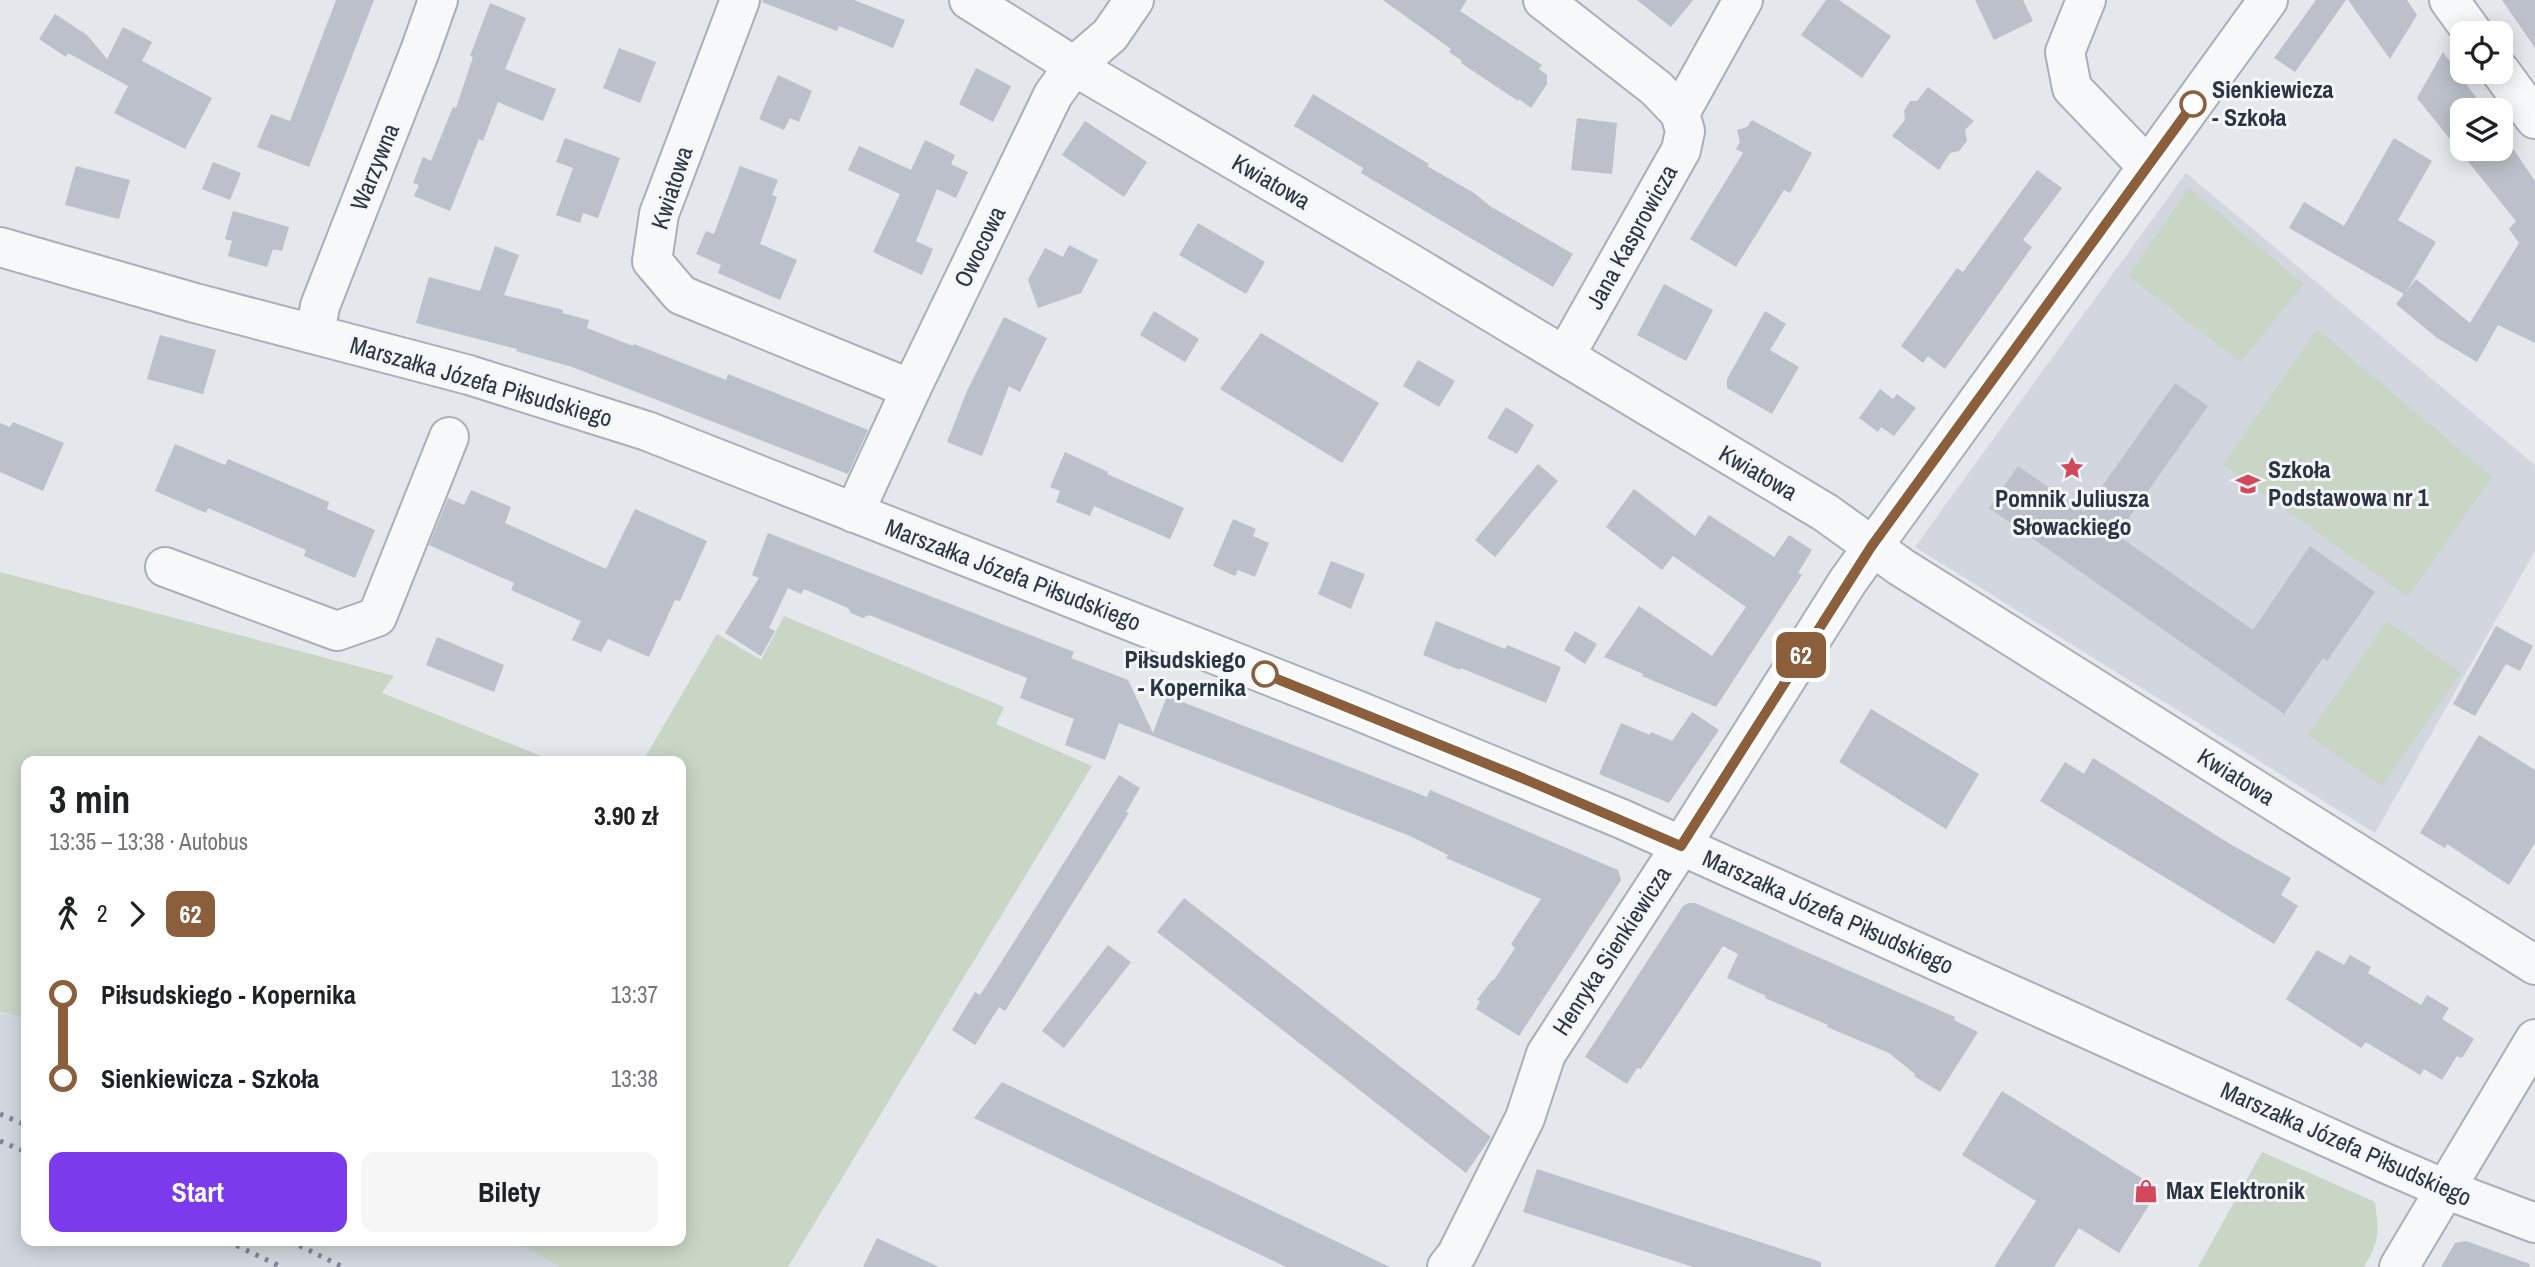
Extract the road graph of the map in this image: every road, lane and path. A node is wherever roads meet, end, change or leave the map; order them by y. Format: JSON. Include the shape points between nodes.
{"nodes":[{"id":1,"x":438,"y":0,"type":"edge"},
{"id":2,"x":740,"y":0,"type":"edge"},
{"id":3,"x":969,"y":0,"type":"edge"},
{"id":4,"x":1134,"y":0,"type":"edge"},
{"id":5,"x":1543,"y":0,"type":"edge"},
{"id":6,"x":1743,"y":0,"type":"edge"},
{"id":7,"x":2086,"y":0,"type":"edge"},
{"id":8,"x":2268,"y":0,"type":"edge"},
{"id":9,"x":2449,"y":0,"type":"edge"},
{"id":10,"x":2464,"y":21,"type":"edge"},
{"id":11,"x":1074,"y":66,"type":"junction"},
{"id":12,"x":2510,"y":84,"type":"edge"},
{"id":13,"x":1680,"y":113,"type":"junction"},
{"id":14,"x":2535,"y":119,"type":"edge"},
{"id":15,"x":2147,"y":166,"type":"junction"},
{"id":16,"x":0,"y":247,"type":"edge"},
{"id":17,"x":315,"y":334,"type":"junction"},
{"id":18,"x":1565,"y":356,"type":"junction"},
{"id":19,"x":911,"y":389,"type":"junction"},
{"id":20,"x":449,"y":437,"type":"dead end"},
{"id":21,"x":854,"y":513,"type":"junction"},
{"id":22,"x":1871,"y":547,"type":"junction"},
{"id":23,"x":165,"y":567,"type":"dead end"},
{"id":24,"x":1681,"y":846,"type":"junction"},
{"id":25,"x":2535,"y":965,"type":"edge"},
{"id":26,"x":2535,"y":1039,"type":"edge"},
{"id":27,"x":2445,"y":1189,"type":"junction"},
{"id":28,"x":2535,"y":1223,"type":"edge"},
{"id":29,"x":1447,"y":1267,"type":"edge"},
{"id":30,"x":2399,"y":1267,"type":"edge"}],
"edges":[{"from":1,"to":17,"type":"street","name":"Warzywna","via":[[320,306]]},
{"from":2,"to":19,"type":"street","name":"Kwiatowa","via":[[659,214],[652,261],[681,295]]},
{"from":3,"to":11,"type":"street","name":"Kwiatowa"},
{"from":4,"to":11,"type":"street","name":"Owocowa","via":[[1110,35]]},
{"from":5,"to":13,"type":"street","via":[[1656,88]]},
{"from":6,"to":13,"type":"street"},
{"from":7,"to":15,"type":"street","via":[[2065,52],[2072,88]]},
{"from":8,"to":15,"type":"street","name":"Henryka Sienkiewicza"},
{"from":9,"to":10,"type":"street"},
{"from":11,"to":18,"type":"street","name":"Kwiatowa"},
{"from":11,"to":19,"type":"street","name":"Owocowa","via":[[1053,96]]},
{"from":12,"to":14,"type":"street"},
{"from":13,"to":18,"type":"street","name":"Jana Kasprowicza","via":[[1685,131],[1681,150]]},
{"from":15,"to":22,"type":"street","name":"Henryka Sienkiewicza"},
{"from":16,"to":17,"type":"street","name":"Marszałka Józefa Piłsudskiego"},
{"from":17,"to":21,"type":"street","name":"Marszałka Józefa Piłsudskiego","via":[[611,419]]},
{"from":18,"to":22,"type":"street","name":"Kwiatowa","via":[[1826,513]]},
{"from":19,"to":21,"type":"street","name":"Owocowa"},
{"from":20,"to":23,"type":"street","via":[[377,617],[337,631]]},
{"from":21,"to":24,"type":"street","name":"Marszałka Józefa Piłsudskiego","via":[[1359,711]]},
{"from":22,"to":24,"type":"street","name":"Henryka Sienkiewicza"},
{"from":22,"to":25,"type":"street","name":"Kwiatowa"},
{"from":24,"to":27,"type":"street","name":"Marszałka Józefa Piłsudskiego"},
{"from":24,"to":29,"type":"street","name":"Henryka Sienkiewicza","via":[[1546,1054],[1525,1118]]},
{"from":26,"to":27,"type":"street"},
{"from":27,"to":28,"type":"street","name":"Marszałka Józefa Piłsudskiego"},
{"from":27,"to":30,"type":"street"}]}
